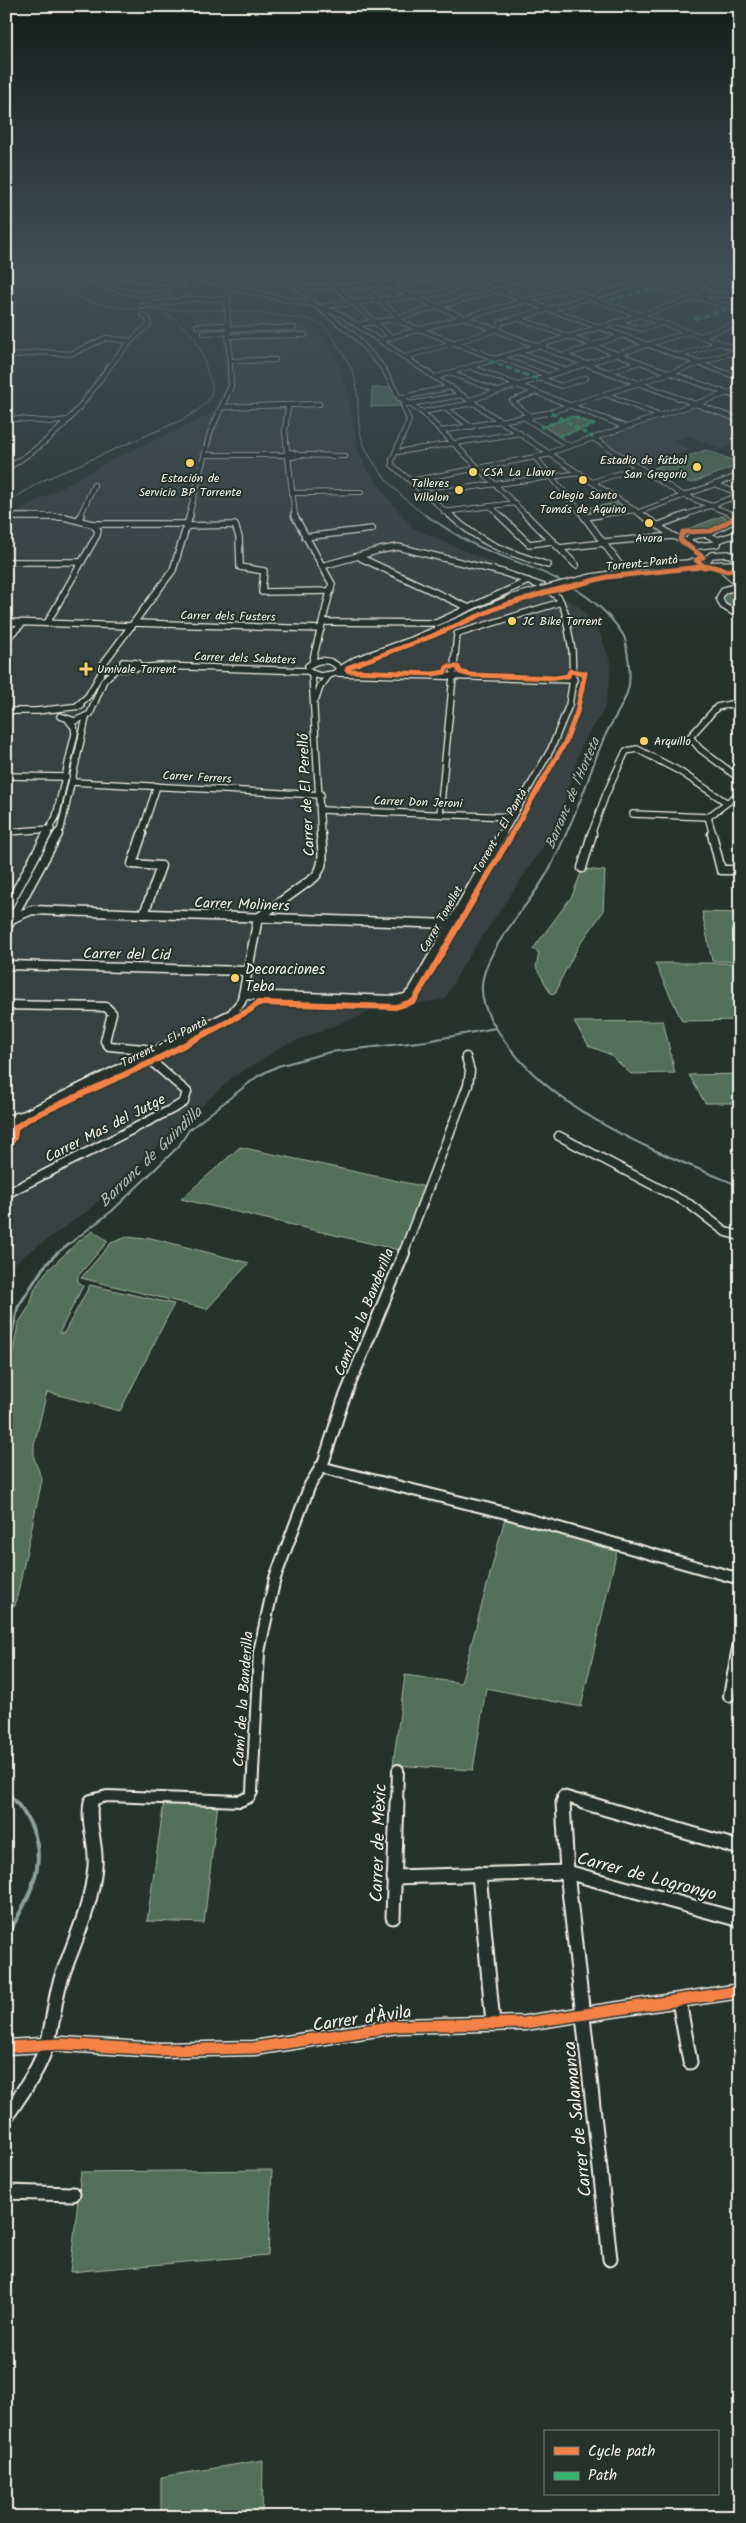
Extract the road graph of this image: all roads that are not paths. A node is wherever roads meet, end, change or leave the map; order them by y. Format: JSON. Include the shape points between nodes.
{"nodes":[{"id":1,"x":93,"y":390,"type":"edge"},
{"id":2,"x":230,"y":390,"type":"edge"},
{"id":3,"x":395,"y":390,"type":"edge"},
{"id":4,"x":442,"y":390,"type":"edge"},
{"id":5,"x":454,"y":390,"type":"edge"},
{"id":6,"x":493,"y":390,"type":"edge"},
{"id":7,"x":504,"y":390,"type":"edge"},
{"id":8,"x":530,"y":390,"type":"edge"},
{"id":9,"x":618,"y":390,"type":"edge"},
{"id":10,"x":657,"y":390,"type":"edge"},
{"id":11,"x":715,"y":390,"type":"edge"},
{"id":12,"x":740,"y":390,"type":"edge"},
{"id":13,"x":498,"y":392,"type":"junction"},
{"id":14,"x":536,"y":392,"type":"junction"},
{"id":15,"x":605,"y":394,"type":"junction"},
{"id":16,"x":727,"y":394,"type":"junction"},
{"id":17,"x":462,"y":395,"type":"junction"},
{"id":18,"x":399,"y":397,"type":"junction"},
{"id":19,"x":740,"y":398,"type":"edge"},
{"id":20,"x":472,"y":401,"type":"junction"},
{"id":21,"x":319,"y":404,"type":"dead end"},
{"id":22,"x":409,"y":404,"type":"junction"},
{"id":23,"x":696,"y":404,"type":"junction"},
{"id":24,"x":402,"y":405,"type":"junction"},
{"id":25,"x":288,"y":406,"type":"junction"},
{"id":26,"x":571,"y":406,"type":"junction"},
{"id":27,"x":222,"y":407,"type":"junction"},
{"id":28,"x":445,"y":408,"type":"junction"},
{"id":29,"x":422,"y":412,"type":"junction"},
{"id":30,"x":660,"y":416,"type":"junction"},
{"id":31,"x":528,"y":417,"type":"junction"},
{"id":32,"x":6,"y":418,"type":"edge"},
{"id":33,"x":68,"y":420,"type":"junction"},
{"id":34,"x":740,"y":420,"type":"edge"},
{"id":35,"x":503,"y":422,"type":"junction"},
{"id":36,"x":471,"y":426,"type":"junction"},
{"id":37,"x":626,"y":427,"type":"junction"},
{"id":38,"x":287,"y":428,"type":"junction"},
{"id":39,"x":441,"y":431,"type":"junction"},
{"id":40,"x":520,"y":433,"type":"junction"},
{"id":41,"x":593,"y":438,"type":"junction"},
{"id":42,"x":454,"y":444,"type":"junction"},
{"id":43,"x":569,"y":446,"type":"junction"},
{"id":44,"x":396,"y":452,"type":"junction"},
{"id":45,"x":550,"y":453,"type":"junction"},
{"id":46,"x":205,"y":455,"type":"junction"},
{"id":47,"x":287,"y":455,"type":"junction"},
{"id":48,"x":296,"y":455,"type":"junction"},
{"id":49,"x":345,"y":456,"type":"dead end"},
{"id":50,"x":535,"y":457,"type":"junction"},
{"id":51,"x":638,"y":467,"type":"junction"},
{"id":52,"x":479,"y":468,"type":"junction"},
{"id":53,"x":6,"y":469,"type":"edge"},
{"id":54,"x":580,"y":473,"type":"junction"},
{"id":55,"x":740,"y":475,"type":"edge"},
{"id":56,"x":550,"y":477,"type":"junction"},
{"id":57,"x":290,"y":480,"type":"junction"},
{"id":58,"x":411,"y":481,"type":"junction"},
{"id":59,"x":593,"y":482,"type":"junction"},
{"id":60,"x":496,"y":484,"type":"junction"},
{"id":61,"x":715,"y":484,"type":"junction"},
{"id":62,"x":94,"y":486,"type":"dead end"},
{"id":63,"x":361,"y":492,"type":"dead end"},
{"id":64,"x":291,"y":493,"type":"junction"},
{"id":65,"x":427,"y":494,"type":"junction"},
{"id":66,"x":740,"y":494,"type":"edge"},
{"id":67,"x":685,"y":496,"type":"junction"},
{"id":68,"x":515,"y":503,"type":"junction"},
{"id":69,"x":491,"y":506,"type":"junction"},
{"id":70,"x":711,"y":506,"type":"junction"},
{"id":71,"x":637,"y":511,"type":"junction"},
{"id":72,"x":444,"y":512,"type":"junction"},
{"id":73,"x":16,"y":517,"type":"dead end"},
{"id":74,"x":585,"y":517,"type":"junction"},
{"id":75,"x":740,"y":518,"type":"edge"},
{"id":76,"x":79,"y":519,"type":"junction"},
{"id":77,"x":92,"y":524,"type":"junction"},
{"id":78,"x":187,"y":525,"type":"junction"},
{"id":79,"x":663,"y":528,"type":"junction"},
{"id":80,"x":372,"y":530,"type":"dead end"},
{"id":81,"x":740,"y":533,"type":"edge"},
{"id":82,"x":696,"y":534,"type":"junction"},
{"id":83,"x":707,"y":534,"type":"junction"},
{"id":84,"x":673,"y":536,"type":"junction"},
{"id":85,"x":305,"y":537,"type":"junction"},
{"id":86,"x":553,"y":541,"type":"junction"},
{"id":87,"x":603,"y":541,"type":"junction"},
{"id":88,"x":688,"y":541,"type":"junction"},
{"id":89,"x":718,"y":542,"type":"junction"},
{"id":90,"x":702,"y":547,"type":"junction"},
{"id":91,"x":559,"y":548,"type":"junction"},
{"id":92,"x":723,"y":554,"type":"junction"},
{"id":93,"x":361,"y":558,"type":"junction"},
{"id":94,"x":709,"y":558,"type":"junction"},
{"id":95,"x":738,"y":561,"type":"edge"},
{"id":96,"x":6,"y":562,"type":"edge"},
{"id":97,"x":81,"y":562,"type":"junction"},
{"id":98,"x":576,"y":565,"type":"dead end"},
{"id":99,"x":322,"y":566,"type":"junction"},
{"id":100,"x":548,"y":566,"type":"dead end"},
{"id":101,"x":691,"y":566,"type":"junction"},
{"id":102,"x":718,"y":566,"type":"junction"},
{"id":103,"x":732,"y":576,"type":"junction"},
{"id":104,"x":528,"y":581,"type":"junction"},
{"id":105,"x":740,"y":584,"type":"edge"},
{"id":106,"x":331,"y":591,"type":"junction"},
{"id":107,"x":561,"y":602,"type":"junction"},
{"id":108,"x":469,"y":608,"type":"junction"},
{"id":109,"x":740,"y":616,"type":"edge"},
{"id":110,"x":6,"y":622,"type":"edge"},
{"id":111,"x":23,"y":623,"type":"junction"},
{"id":112,"x":48,"y":623,"type":"junction"},
{"id":113,"x":133,"y":625,"type":"junction"},
{"id":114,"x":322,"y":625,"type":"junction"},
{"id":115,"x":318,"y":640,"type":"junction"},
{"id":116,"x":6,"y":644,"type":"edge"},
{"id":117,"x":117,"y":647,"type":"junction"},
{"id":118,"x":355,"y":660,"type":"junction"},
{"id":119,"x":107,"y":661,"type":"junction"},
{"id":120,"x":121,"y":661,"type":"junction"},
{"id":121,"x":330,"y":662,"type":"junction"},
{"id":122,"x":104,"y":668,"type":"junction"},
{"id":123,"x":119,"y":669,"type":"junction"},
{"id":124,"x":310,"y":669,"type":"junction"},
{"id":125,"x":338,"y":670,"type":"junction"},
{"id":126,"x":329,"y":675,"type":"junction"},
{"id":127,"x":453,"y":677,"type":"junction"},
{"id":128,"x":574,"y":680,"type":"junction"},
{"id":129,"x":316,"y":699,"type":"junction"},
{"id":130,"x":740,"y":702,"type":"edge"},
{"id":131,"x":77,"y":706,"type":"junction"},
{"id":132,"x":63,"y":709,"type":"junction"},
{"id":133,"x":90,"y":710,"type":"junction"},
{"id":134,"x":6,"y":711,"type":"edge"},
{"id":135,"x":6,"y":716,"type":"edge"},
{"id":136,"x":60,"y":716,"type":"junction"},
{"id":137,"x":86,"y":718,"type":"junction"},
{"id":138,"x":69,"y":721,"type":"junction"},
{"id":139,"x":633,"y":748,"type":"joint"},
{"id":140,"x":6,"y":776,"type":"edge"},
{"id":141,"x":66,"y":777,"type":"junction"},
{"id":142,"x":740,"y":778,"type":"edge"},
{"id":143,"x":73,"y":782,"type":"junction"},
{"id":144,"x":157,"y":786,"type":"junction"},
{"id":145,"x":740,"y":794,"type":"edge"},
{"id":146,"x":321,"y":795,"type":"junction"},
{"id":147,"x":726,"y":802,"type":"junction"},
{"id":148,"x":322,"y":810,"type":"junction"},
{"id":149,"x":440,"y":814,"type":"junction"},
{"id":150,"x":633,"y":814,"type":"dead end"},
{"id":151,"x":512,"y":817,"type":"junction"},
{"id":152,"x":708,"y":817,"type":"junction"},
{"id":153,"x":50,"y":829,"type":"junction"},
{"id":154,"x":6,"y":832,"type":"edge"},
{"id":155,"x":582,"y":868,"type":"dead end"},
{"id":156,"x":740,"y":870,"type":"edge"},
{"id":157,"x":21,"y":902,"type":"junction"},
{"id":158,"x":6,"y":910,"type":"edge"},
{"id":159,"x":32,"y":910,"type":"junction"},
{"id":160,"x":144,"y":914,"type":"junction"},
{"id":161,"x":258,"y":918,"type":"junction"},
{"id":162,"x":11,"y":919,"type":"junction"},
{"id":163,"x":451,"y":924,"type":"junction"},
{"id":164,"x":6,"y":929,"type":"edge"},
{"id":165,"x":6,"y":965,"type":"edge"},
{"id":166,"x":248,"y":971,"type":"junction"},
{"id":167,"x":243,"y":994,"type":"junction"},
{"id":168,"x":6,"y":1005,"type":"edge"},
{"id":169,"x":148,"y":1054,"type":"junction"},
{"id":170,"x":466,"y":1057,"type":"dead end"},
{"id":171,"x":25,"y":1115,"type":"junction"},
{"id":172,"x":6,"y":1120,"type":"edge"},
{"id":173,"x":6,"y":1132,"type":"edge"},
{"id":174,"x":559,"y":1136,"type":"dead end"},
{"id":175,"x":6,"y":1194,"type":"edge"},
{"id":176,"x":740,"y":1236,"type":"edge"},
{"id":177,"x":320,"y":1467,"type":"junction"},
{"id":178,"x":740,"y":1579,"type":"edge"},
{"id":179,"x":740,"y":1637,"type":"edge"},
{"id":180,"x":729,"y":1696,"type":"dead end"},
{"id":181,"x":398,"y":1770,"type":"dead end"},
{"id":182,"x":740,"y":1848,"type":"edge"},
{"id":183,"x":567,"y":1872,"type":"junction"},
{"id":184,"x":479,"y":1874,"type":"junction"},
{"id":185,"x":394,"y":1877,"type":"junction"},
{"id":186,"x":393,"y":1917,"type":"dead end"},
{"id":187,"x":740,"y":1920,"type":"edge"},
{"id":188,"x":740,"y":1991,"type":"edge"},
{"id":189,"x":679,"y":2001,"type":"junction"},
{"id":190,"x":583,"y":2014,"type":"junction"},
{"id":191,"x":493,"y":2023,"type":"junction"},
{"id":192,"x":47,"y":2044,"type":"junction"},
{"id":193,"x":6,"y":2047,"type":"edge"},
{"id":194,"x":690,"y":2062,"type":"dead end"},
{"id":195,"x":6,"y":2117,"type":"edge"},
{"id":196,"x":6,"y":2192,"type":"edge"},
{"id":197,"x":73,"y":2194,"type":"dead end"},
{"id":198,"x":610,"y":2259,"type":"dead end"}],
"edges":[{"from":1,"to":33,"type":"street"},
{"from":2,"to":27,"type":"street"},
{"from":3,"to":18,"type":"street"},
{"from":4,"to":18,"type":"street"},
{"from":5,"to":17,"type":"street"},
{"from":6,"to":13,"type":"street"},
{"from":7,"to":13,"type":"street"},
{"from":8,"to":14,"type":"street"},
{"from":9,"to":15,"type":"street"},
{"from":10,"to":23,"type":"street"},
{"from":11,"to":16,"type":"street"},
{"from":12,"to":16,"type":"street"},
{"from":13,"to":20,"type":"street"},
{"from":14,"to":26,"type":"street"},
{"from":14,"to":31,"type":"street","via":[[512,401]]},
{"from":15,"to":26,"type":"street"},
{"from":15,"to":30,"type":"street"},
{"from":16,"to":19,"type":"street"},
{"from":16,"to":23,"type":"street"},
{"from":17,"to":20,"type":"street"},
{"from":17,"to":22,"type":"street"},
{"from":18,"to":22,"type":"street"},
{"from":18,"to":24,"type":"street"},
{"from":20,"to":28,"type":"street"},
{"from":20,"to":35,"type":"street"},
{"from":21,"to":25,"type":"street"},
{"from":22,"to":24,"type":"street"},
{"from":22,"to":29,"type":"street"},
{"from":23,"to":30,"type":"street"},
{"from":23,"to":34,"type":"street"},
{"from":24,"to":44,"type":"street","via":[[409,420]]},
{"from":25,"to":27,"type":"street"},
{"from":25,"to":38,"type":"street"},
{"from":26,"to":31,"type":"street"},
{"from":26,"to":37,"type":"street"},
{"from":27,"to":46,"type":"street","via":[[210,433]]},
{"from":28,"to":29,"type":"street"},
{"from":28,"to":36,"type":"street"},
{"from":29,"to":39,"type":"street"},
{"from":30,"to":37,"type":"street"},
{"from":31,"to":35,"type":"street"},
{"from":31,"to":43,"type":"street"},
{"from":32,"to":33,"type":"street"},
{"from":33,"to":53,"type":"street","via":[[45,442]]},
{"from":35,"to":36,"type":"street"},
{"from":35,"to":40,"type":"street"},
{"from":36,"to":39,"type":"street"},
{"from":37,"to":41,"type":"street"},
{"from":38,"to":47,"type":"street"},
{"from":38,"to":48,"type":"street"},
{"from":39,"to":42,"type":"street"},
{"from":40,"to":42,"type":"street"},
{"from":40,"to":45,"type":"street"},
{"from":41,"to":43,"type":"street"},
{"from":41,"to":51,"type":"street"},
{"from":42,"to":44,"type":"street"},
{"from":42,"to":52,"type":"street"},
{"from":43,"to":45,"type":"street"},
{"from":44,"to":58,"type":"street","via":[[392,465]]},
{"from":45,"to":50,"type":"street"},
{"from":45,"to":54,"type":"street"},
{"from":46,"to":47,"type":"street"},
{"from":46,"to":78,"type":"street"},
{"from":47,"to":48,"type":"street"},
{"from":47,"to":57,"type":"street"},
{"from":48,"to":49,"type":"street"},
{"from":48,"to":57,"type":"street"},
{"from":50,"to":52,"type":"street"},
{"from":50,"to":56,"type":"street"},
{"from":51,"to":59,"type":"street"},
{"from":51,"to":67,"type":"street"},
{"from":52,"to":58,"type":"street"},
{"from":52,"to":60,"type":"street"},
{"from":54,"to":56,"type":"street"},
{"from":54,"to":59,"type":"street"},
{"from":55,"to":61,"type":"street"},
{"from":56,"to":60,"type":"street"},
{"from":56,"to":74,"type":"street"},
{"from":57,"to":64,"type":"street"},
{"from":58,"to":65,"type":"street"},
{"from":59,"to":71,"type":"street"},
{"from":60,"to":65,"type":"street"},
{"from":60,"to":68,"type":"street"},
{"from":61,"to":66,"type":"street"},
{"from":61,"to":67,"type":"street"},
{"from":62,"to":76,"type":"street"},
{"from":63,"to":64,"type":"street"},
{"from":64,"to":85,"type":"street","via":[[294,515]]},
{"from":65,"to":72,"type":"street"},
{"from":66,"to":70,"type":"street"},
{"from":67,"to":70,"type":"street"},
{"from":67,"to":71,"type":"street"},
{"from":68,"to":69,"type":"street"},
{"from":68,"to":86,"type":"street"},
{"from":69,"to":72,"type":"street"},
{"from":69,"to":86,"type":"street","via":[[529,544]]},
{"from":70,"to":75,"type":"street"},
{"from":70,"to":79,"type":"street"},
{"from":71,"to":74,"type":"street"},
{"from":71,"to":79,"type":"street"},
{"from":72,"to":100,"type":"street","via":[[489,545]]},
{"from":73,"to":76,"type":"street"},
{"from":74,"to":87,"type":"street"},
{"from":75,"to":83,"type":"street","via":[[726,522],[718,531]]},
{"from":76,"to":77,"type":"street"},
{"from":77,"to":78,"type":"street"},
{"from":77,"to":97,"type":"street","via":[[98,535]]},
{"from":78,"to":106,"type":"street","via":[[235,524],[240,566],[264,571],[262,592]]},
{"from":78,"to":113,"type":"street","via":[[173,571]]},
{"from":79,"to":82,"type":"street","via":[[678,534]]},
{"from":79,"to":84,"type":"street"},
{"from":79,"to":87,"type":"street"},
{"from":80,"to":85,"type":"street"},
{"from":81,"to":89,"type":"street"},
{"from":82,"to":83,"type":"street"},
{"from":82,"to":88,"type":"street"},
{"from":83,"to":89,"type":"street"},
{"from":84,"to":87,"type":"street"},
{"from":84,"to":88,"type":"street"},
{"from":85,"to":99,"type":"street"},
{"from":86,"to":91,"type":"street"},
{"from":87,"to":91,"type":"street"},
{"from":87,"to":94,"type":"street","via":[[626,569],[688,564]]},
{"from":88,"to":90,"type":"street"},
{"from":89,"to":90,"type":"street"},
{"from":89,"to":92,"type":"street","via":[[718,550]]},
{"from":90,"to":94,"type":"street"},
{"from":91,"to":98,"type":"street"},
{"from":92,"to":94,"type":"street"},
{"from":92,"to":95,"type":"street","via":[[732,555]]},
{"from":93,"to":99,"type":"street"},
{"from":93,"to":104,"type":"street","via":[[398,547]]},
{"from":93,"to":108,"type":"street"},
{"from":94,"to":101,"type":"street"},
{"from":94,"to":102,"type":"street"},
{"from":95,"to":102,"type":"street"},
{"from":95,"to":103,"type":"main road","via":[[732,568]]},
{"from":96,"to":97,"type":"street"},
{"from":97,"to":112,"type":"street"},
{"from":99,"to":106,"type":"street","via":[[332,584]]},
{"from":101,"to":102,"type":"street"},
{"from":101,"to":118,"type":"street","bridge":true,"via":[[592,577],[511,598]]},
{"from":102,"to":103,"type":"main road"},
{"from":103,"to":105,"type":"main road"},
{"from":104,"to":107,"type":"street","via":[[554,593]]},
{"from":104,"to":108,"type":"street","name":"Carrer dels Fusters"},
{"from":105,"to":109,"type":"street","via":[[721,592],[719,598],[723,606]]},
{"from":106,"to":114,"type":"street","name":"Carrer de El Perelló"},
{"from":107,"to":127,"type":"street","via":[[457,634]]},
{"from":107,"to":128,"type":"street","name":"Carrer Tonellet","via":[[568,622]]},
{"from":108,"to":114,"type":"street","name":"Carrer dels Fusters","via":[[429,624]]},
{"from":110,"to":111,"type":"street","name":"Carrer dels Fusters"},
{"from":111,"to":112,"type":"street","name":"Carrer dels Fusters"},
{"from":111,"to":116,"type":"street"},
{"from":112,"to":113,"type":"street","name":"Carrer dels Fusters"},
{"from":113,"to":114,"type":"street","name":"Carrer dels Fusters"},
{"from":113,"to":117,"type":"street"},
{"from":114,"to":115,"type":"street","name":"Carrer de El Perelló"},
{"from":115,"to":121,"type":"street","via":[[321,653]]},
{"from":115,"to":124,"type":"street","name":"Carrer de El Perelló"},
{"from":117,"to":119,"type":"street"},
{"from":117,"to":120,"type":"street"},
{"from":118,"to":121,"type":"street"},
{"from":118,"to":125,"type":"street"},
{"from":119,"to":120,"type":"street","name":"Carrer dels Sabaters"},
{"from":119,"to":122,"type":"street"},
{"from":120,"to":123,"type":"street","via":[[125,666]]},
{"from":120,"to":124,"type":"street","name":"Carrer dels Sabaters"},
{"from":121,"to":124,"type":"street"},
{"from":121,"to":125,"type":"street"},
{"from":122,"to":123,"type":"street","name":"Carrer dels Sabaters"},
{"from":122,"to":131,"type":"street","via":[[88,696]]},
{"from":123,"to":124,"type":"street","name":"Carrer dels Sabaters","via":[[143,666]]},
{"from":123,"to":133,"type":"street","via":[[104,680]]},
{"from":124,"to":126,"type":"street"},
{"from":124,"to":129,"type":"street","name":"Carrer de El Perelló"},
{"from":125,"to":126,"type":"street"},
{"from":125,"to":127,"type":"street"},
{"from":126,"to":129,"type":"street"},
{"from":127,"to":128,"type":"street"},
{"from":127,"to":149,"type":"street"},
{"from":128,"to":151,"type":"street","name":"Carrer Tonellet","via":[[565,721]]},
{"from":129,"to":146,"type":"street","name":"Carrer de El Perelló"},
{"from":130,"to":142,"type":"street","via":[[717,707],[690,737],[700,749]]},
{"from":131,"to":132,"type":"street"},
{"from":131,"to":133,"type":"street"},
{"from":132,"to":134,"type":"street"},
{"from":132,"to":136,"type":"street"},
{"from":133,"to":137,"type":"street"},
{"from":135,"to":136,"type":"street"},
{"from":136,"to":138,"type":"street"},
{"from":137,"to":138,"type":"street"},
{"from":137,"to":143,"type":"street"},
{"from":138,"to":141,"type":"street","via":[[75,733]]},
{"from":139,"to":147,"type":"street","via":[[679,771]]},
{"from":139,"to":155,"type":"street","via":[[626,751],[617,767],[590,835]]},
{"from":140,"to":141,"type":"street"},
{"from":141,"to":153,"type":"street"},
{"from":143,"to":144,"type":"street","name":"Carrer Ferrers"},
{"from":143,"to":157,"type":"street","via":[[61,828]]},
{"from":144,"to":146,"type":"street","name":"Carrer Ferrers"},
{"from":144,"to":160,"type":"street","via":[[132,864],[161,866]]},
{"from":145,"to":147,"type":"street"},
{"from":146,"to":148,"type":"street","name":"Carrer de El Perelló"},
{"from":147,"to":152,"type":"street"},
{"from":148,"to":149,"type":"street","name":"Carrer Don Jeroni"},
{"from":148,"to":161,"type":"street","name":"Carrer de El Perelló","via":[[324,862],[321,870]]},
{"from":149,"to":151,"type":"street","name":"Carrer Don Jeroni"},
{"from":150,"to":152,"type":"street"},
{"from":151,"to":163,"type":"street","name":"Carrer Tonellet"},
{"from":152,"to":156,"type":"street","via":[[721,870]]},
{"from":153,"to":154,"type":"street"},
{"from":153,"to":158,"type":"street"},
{"from":157,"to":159,"type":"street"},
{"from":157,"to":162,"type":"street"},
{"from":159,"to":160,"type":"street","name":"Carrer Moliners"},
{"from":159,"to":162,"type":"street","name":"Carrer Moliners"},
{"from":160,"to":161,"type":"street","name":"Carrer Moliners"},
{"from":161,"to":163,"type":"street","name":"Carrer Moliners"},
{"from":161,"to":166,"type":"street"},
{"from":162,"to":164,"type":"street"},
{"from":163,"to":167,"type":"street","name":"Carrer Tonellet","via":[[406,998]]},
{"from":165,"to":166,"type":"street","name":"Carrer del Cid"},
{"from":166,"to":167,"type":"street"},
{"from":167,"to":169,"type":"street","via":[[231,1014]]},
{"from":168,"to":169,"type":"street","via":[[106,1007],[112,1012],[105,1041],[109,1046],[144,1049]]},
{"from":169,"to":171,"type":"street"},
{"from":169,"to":175,"type":"street","name":"Carrer Mas del Jutge","via":[[150,1060],[187,1092],[184,1102]]},
{"from":170,"to":177,"type":"street","name":"Camí de la Banderilla","via":[[469,1080],[458,1113],[344,1401],[324,1464]]},
{"from":171,"to":172,"type":"street"},
{"from":171,"to":173,"type":"street"},
{"from":174,"to":176,"type":"street","via":[[689,1204],[726,1232]]},
{"from":177,"to":178,"type":"street","via":[[506,1513]]},
{"from":177,"to":192,"type":"street","name":"Camí de la Banderilla","via":[[315,1471],[280,1562],[261,1631],[252,1792],[240,1801],[107,1796],[91,1800],[89,1811],[95,1849],[92,1890],[61,1979]]},
{"from":179,"to":180,"type":"street"},
{"from":181,"to":185,"type":"street","name":"Carrer de Mèxic"},
{"from":182,"to":183,"type":"street","name":"Carrer de Salamanca","via":[[563,1796]]},
{"from":183,"to":184,"type":"street","name":"Carrer de Logronyo"},
{"from":183,"to":187,"type":"street","name":"Carrer de Logronyo"},
{"from":183,"to":190,"type":"street","name":"Carrer de Salamanca"},
{"from":184,"to":185,"type":"street","name":"Carrer de Logronyo"},
{"from":184,"to":191,"type":"street"},
{"from":185,"to":186,"type":"street","name":"Carrer de Mèxic"},
{"from":188,"to":189,"type":"street","name":"Carrer d'Àvila"},
{"from":189,"to":190,"type":"street","name":"Carrer d'Àvila"},
{"from":189,"to":194,"type":"street"},
{"from":190,"to":191,"type":"street","name":"Carrer d'Àvila","via":[[525,2023]]},
{"from":190,"to":198,"type":"street","name":"Carrer de Salamanca"},
{"from":191,"to":192,"type":"street","name":"Carrer d'Àvila","via":[[396,2026],[254,2048],[160,2050]]},
{"from":192,"to":193,"type":"street","name":"Carrer d'Àvila"},
{"from":192,"to":195,"type":"street","name":"Camí de la Banderilla","via":[[36,2071]]},
{"from":196,"to":197,"type":"street"}]}
